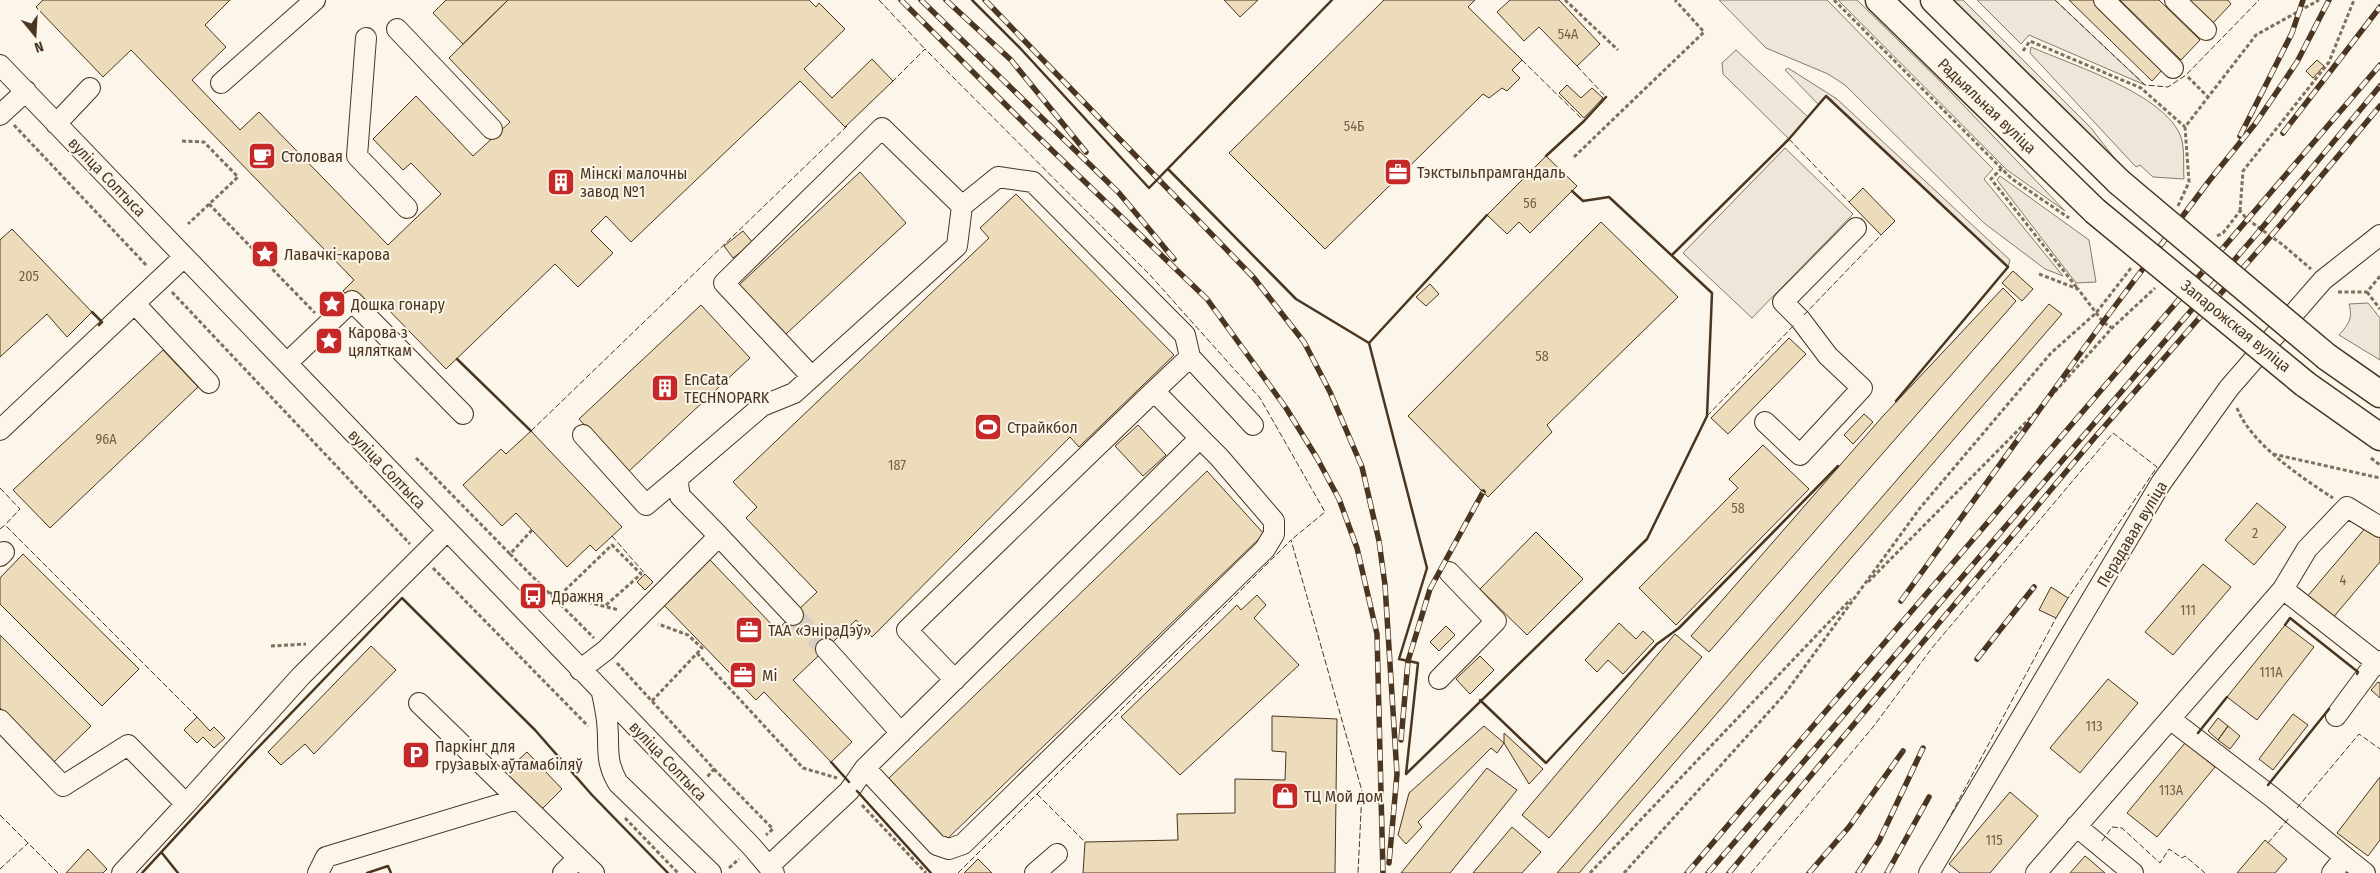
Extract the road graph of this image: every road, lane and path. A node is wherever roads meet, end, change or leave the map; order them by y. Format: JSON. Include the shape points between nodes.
{"nodes":[{"id":1,"x":314,"y":0,"type":"edge"},
{"id":2,"x":1565,"y":0,"type":"edge"},
{"id":3,"x":1675,"y":0,"type":"edge"},
{"id":4,"x":1834,"y":0,"type":"edge"},
{"id":5,"x":1879,"y":0,"type":"edge"},
{"id":6,"x":1934,"y":0,"type":"edge"},
{"id":7,"x":2104,"y":0,"type":"edge"},
{"id":8,"x":2175,"y":0,"type":"edge"},
{"id":9,"x":2319,"y":0,"type":"edge"},
{"id":10,"x":2354,"y":0,"type":"edge"},
{"id":11,"x":397,"y":29,"type":"dead end"},
{"id":12,"x":2206,"y":30,"type":"dead end"},
{"id":13,"x":366,"y":38,"type":"dead end"},
{"id":14,"x":1618,"y":50,"type":"dead end"},
{"id":15,"x":2023,"y":50,"type":"dead end"},
{"id":16,"x":0,"y":65,"type":"edge"},
{"id":17,"x":2173,"y":68,"type":"joint"},
{"id":18,"x":222,"y":83,"type":"dead end"},
{"id":19,"x":90,"y":88,"type":"dead end"},
{"id":20,"x":26,"y":91,"type":"junction"},
{"id":21,"x":2207,"y":96,"type":"junction"},
{"id":22,"x":1,"y":114,"type":"edge"},
{"id":23,"x":56,"y":124,"type":"junction"},
{"id":24,"x":2185,"y":127,"type":"junction"},
{"id":25,"x":492,"y":128,"type":"dead end"},
{"id":26,"x":182,"y":141,"type":"dead end"},
{"id":27,"x":1574,"y":157,"type":"dead end"},
{"id":28,"x":2002,"y":168,"type":"junction"},
{"id":29,"x":209,"y":204,"type":"junction"},
{"id":30,"x":962,"y":206,"type":"junction"},
{"id":31,"x":406,"y":208,"type":"dead end"},
{"id":32,"x":2240,"y":211,"type":"dead end"},
{"id":33,"x":2174,"y":212,"type":"dead end"},
{"id":34,"x":2084,"y":216,"type":"junction"},
{"id":35,"x":188,"y":224,"type":"dead end"},
{"id":36,"x":1856,"y":228,"type":"dead end"},
{"id":37,"x":2378,"y":241,"type":"edge"},
{"id":38,"x":184,"y":257,"type":"junction"},
{"id":39,"x":2132,"y":266,"type":"dead end"},
{"id":40,"x":2039,"y":274,"type":"dead end"},
{"id":41,"x":2380,"y":276,"type":"edge"},
{"id":42,"x":160,"y":279,"type":"junction"},
{"id":43,"x":2078,"y":289,"type":"junction"},
{"id":44,"x":136,"y":304,"type":"junction"},
{"id":45,"x":2380,"y":309,"type":"edge"},
{"id":46,"x":2096,"y":313,"type":"junction"},
{"id":47,"x":327,"y":325,"type":"junction"},
{"id":48,"x":1190,"y":357,"type":"junction"},
{"id":49,"x":287,"y":363,"type":"junction"},
{"id":50,"x":812,"y":377,"type":"junction"},
{"id":51,"x":210,"y":383,"type":"dead end"},
{"id":52,"x":2230,"y":388,"type":"junction"},
{"id":53,"x":1154,"y":391,"type":"junction"},
{"id":54,"x":2380,"y":394,"type":"edge"},
{"id":55,"x":463,"y":414,"type":"dead end"},
{"id":56,"x":1765,"y":422,"type":"dead end"},
{"id":57,"x":1253,"y":425,"type":"dead end"},
{"id":58,"x":0,"y":430,"type":"edge"},
{"id":59,"x":584,"y":435,"type":"dead end"},
{"id":60,"x":2380,"y":437,"type":"edge"},
{"id":61,"x":1200,"y":438,"type":"junction"},
{"id":62,"x":2273,"y":454,"type":"junction"},
{"id":63,"x":416,"y":458,"type":"dead end"},
{"id":64,"x":2380,"y":478,"type":"edge"},
{"id":65,"x":678,"y":479,"type":"junction"},
{"id":66,"x":2347,"y":507,"type":"junction"},
{"id":67,"x":2380,"y":527,"type":"edge"},
{"id":68,"x":447,"y":531,"type":"junction"},
{"id":69,"x":719,"y":536,"type":"junction"},
{"id":70,"x":510,"y":554,"type":"dead end"},
{"id":71,"x":422,"y":556,"type":"junction"},
{"id":72,"x":1449,"y":572,"type":"dead end"},
{"id":73,"x":1860,"y":590,"type":"junction"},
{"id":74,"x":2283,"y":590,"type":"junction"},
{"id":75,"x":560,"y":595,"type":"dead end"},
{"id":76,"x":604,"y":606,"type":"dead end"},
{"id":77,"x":793,"y":615,"type":"tunnel mouth"},
{"id":78,"x":826,"y":649,"type":"tunnel mouth"},
{"id":79,"x":697,"y":653,"type":"dead end"},
{"id":80,"x":2379,"y":663,"type":"edge"},
{"id":81,"x":580,"y":670,"type":"junction"},
{"id":82,"x":1439,"y":679,"type":"dead end"},
{"id":83,"x":955,"y":680,"type":"junction"},
{"id":84,"x":602,"y":693,"type":"junction"},
{"id":85,"x":419,"y":703,"type":"dead end"},
{"id":86,"x":2336,"y":716,"type":"dead end"},
{"id":87,"x":2170,"y":719,"type":"junction"},
{"id":88,"x":0,"y":720,"type":"edge"},
{"id":89,"x":901,"y":733,"type":"junction"},
{"id":90,"x":607,"y":745,"type":"junction"},
{"id":91,"x":865,"y":768,"type":"junction"},
{"id":92,"x":714,"y":769,"type":"dead end"},
{"id":93,"x":849,"y":792,"type":"junction"},
{"id":94,"x":517,"y":798,"type":"junction"},
{"id":95,"x":186,"y":804,"type":"junction"},
{"id":96,"x":2076,"y":826,"type":"junction"},
{"id":97,"x":752,"y":847,"type":"junction"},
{"id":98,"x":1057,"y":854,"type":"dead end"},
{"id":99,"x":578,"y":858,"type":"junction"},
{"id":100,"x":2345,"y":858,"type":"junction"},
{"id":101,"x":771,"y":870,"type":"edge"},
{"id":102,"x":1930,"y":871,"type":"edge"},
{"id":103,"x":122,"y":873,"type":"edge"},
{"id":104,"x":318,"y":873,"type":"edge"},
{"id":105,"x":563,"y":873,"type":"edge"},
{"id":106,"x":594,"y":873,"type":"edge"},
{"id":107,"x":711,"y":873,"type":"edge"},
{"id":108,"x":926,"y":873,"type":"edge"},
{"id":109,"x":1035,"y":873,"type":"edge"},
{"id":110,"x":1590,"y":873,"type":"edge"},
{"id":111,"x":1624,"y":873,"type":"edge"},
{"id":112,"x":2036,"y":873,"type":"edge"},
{"id":113,"x":2133,"y":873,"type":"edge"},
{"id":114,"x":2332,"y":873,"type":"edge"},
{"id":115,"x":2365,"y":873,"type":"edge"}],
"edges":[{"from":1,"to":18,"type":"street"},
{"from":2,"to":14,"type":"path"},
{"from":3,"to":27,"type":"path","via":[[1704,32]]},
{"from":4,"to":28,"type":"path"},
{"from":5,"to":34,"type":"main road","name":"Радыяльная вуліца"},
{"from":6,"to":54,"type":"main road","name":"Запарожская вуліца","bridge":true,"via":[[2119,182],[2328,357]]},
{"from":7,"to":17,"type":"street"},
{"from":8,"to":12,"type":"street"},
{"from":9,"to":21,"type":"path","via":[[2256,35]]},
{"from":10,"to":32,"type":"path","via":[[2329,62],[2243,171]]},
{"from":11,"to":25,"type":"street"},
{"from":13,"to":31,"type":"street","via":[[357,156]]},
{"from":15,"to":24,"type":"path","via":[[2030,41],[2141,88]]},
{"from":16,"to":20,"type":"street","name":"вуліца Солтыса"},
{"from":17,"to":21,"type":"path","via":[[2186,75]]},
{"from":19,"to":23,"type":"street"},
{"from":20,"to":22,"type":"street"},
{"from":20,"to":23,"type":"street","name":"вуліца Солтыса"},
{"from":21,"to":24,"type":"path"},
{"from":22,"to":42,"type":"path"},
{"from":23,"to":38,"type":"street","name":"вуліца Солтыса"},
{"from":24,"to":33,"type":"path","via":[[2189,182]]},
{"from":26,"to":29,"type":"path","via":[[204,142],[238,177]]},
{"from":28,"to":34,"type":"path","via":[[2012,179]]},
{"from":28,"to":43,"type":"path","via":[[1991,179]]},
{"from":29,"to":35,"type":"path"},
{"from":29,"to":47,"type":"path"},
{"from":30,"to":48,"type":"street","via":[[998,177],[1033,182],[1185,335]]},
{"from":30,"to":50,"type":"street","via":[[957,246]]},
{"from":30,"to":50,"type":"street","via":[[882,128],[724,283]]},
{"from":34,"to":60,"type":"main road","name":"Запарожская вуліца","bridge":true},
{"from":36,"to":56,"type":"street","via":[[1784,302],[1828,356],[1862,388],[1800,455]]},
{"from":37,"to":52,"type":"street","name":"Перадавая вуліца","via":[[2323,280]]},
{"from":38,"to":42,"type":"street"},
{"from":38,"to":49,"type":"street","name":"вуліца Солтыса"},
{"from":39,"to":46,"type":"path"},
{"from":40,"to":43,"type":"path"},
{"from":41,"to":45,"type":"path","via":[[2367,292]]},
{"from":42,"to":44,"type":"street"},
{"from":42,"to":71,"type":"path"},
{"from":43,"to":46,"type":"path"},
{"from":44,"to":51,"type":"street"},
{"from":44,"to":58,"type":"street"},
{"from":46,"to":73,"type":"path","via":[[2051,353],[1920,508]]},
{"from":46,"to":73,"type":"path","via":[[2112,328],[2044,404]]},
{"from":47,"to":49,"type":"street"},
{"from":47,"to":55,"type":"street","via":[[352,301]]},
{"from":48,"to":53,"type":"street"},
{"from":48,"to":57,"type":"street"},
{"from":49,"to":68,"type":"street","name":"вуліца Солтыса"},
{"from":50,"to":65,"type":"street","via":[[794,393],[762,406]]},
{"from":52,"to":62,"type":"path","via":[[2239,414]]},
{"from":52,"to":102,"type":"street","name":"Перадавая вуліца","via":[[2161,483]]},
{"from":53,"to":61,"type":"street"},
{"from":53,"to":83,"type":"street","via":[[907,630]]},
{"from":59,"to":65,"type":"street","via":[[646,505]]},
{"from":61,"to":83,"type":"street"},
{"from":61,"to":91,"type":"street","via":[[1274,521],[1274,534],[1265,549],[964,844],[949,849],[937,845]]},
{"from":62,"to":64,"type":"path"},
{"from":62,"to":66,"type":"path","via":[[2289,469]]},
{"from":63,"to":70,"type":"path"},
{"from":65,"to":69,"type":"street","via":[[680,496]]},
{"from":66,"to":67,"type":"street"},
{"from":66,"to":74,"type":"street","via":[[2307,549]]},
{"from":68,"to":71,"type":"street"},
{"from":68,"to":81,"type":"street","name":"вуліца Солтыса"},
{"from":69,"to":77,"type":"street"},
{"from":69,"to":81,"type":"street","via":[[606,650]]},
{"from":71,"to":90,"type":"path"},
{"from":71,"to":95,"type":"street","via":[[301,676]]},
{"from":72,"to":82,"type":"street","via":[[1496,620]]},
{"from":73,"to":110,"type":"path"},
{"from":73,"to":111,"type":"path","via":[[1784,695]]},
{"from":74,"to":80,"type":"street"},
{"from":74,"to":87,"type":"street"},
{"from":75,"to":76,"type":"path","via":[[612,545],[641,574]]},
{"from":78,"to":89,"type":"street"},
{"from":79,"to":93,"type":"path","via":[[802,768],[837,778]]},
{"from":80,"to":86,"type":"street"},
{"from":81,"to":84,"type":"street","name":"вуліца Солтыса"},
{"from":83,"to":89,"type":"street"},
{"from":84,"to":90,"type":"street"},
{"from":84,"to":97,"type":"street","name":"вуліца Солтыса"},
{"from":85,"to":94,"type":"street"},
{"from":87,"to":96,"type":"street"},
{"from":87,"to":100,"type":"street"},
{"from":88,"to":95,"type":"street","via":[[64,786],[128,745]]},
{"from":89,"to":91,"type":"street"},
{"from":90,"to":107,"type":"street","via":[[610,770],[618,784]]},
{"from":91,"to":93,"type":"street"},
{"from":92,"to":97,"type":"path","via":[[773,829]]},
{"from":93,"to":101,"type":"street"},
{"from":93,"to":108,"type":"path"},
{"from":94,"to":99,"type":"street"},
{"from":94,"to":104,"type":"street","via":[[326,856]]},
{"from":95,"to":103,"type":"street"},
{"from":96,"to":112,"type":"street"},
{"from":96,"to":113,"type":"street"},
{"from":97,"to":101,"type":"street","name":"вуліца Солтыса"},
{"from":98,"to":109,"type":"street"},
{"from":99,"to":105,"type":"street"},
{"from":99,"to":106,"type":"street"},
{"from":100,"to":114,"type":"street"},
{"from":100,"to":115,"type":"street"}]}
